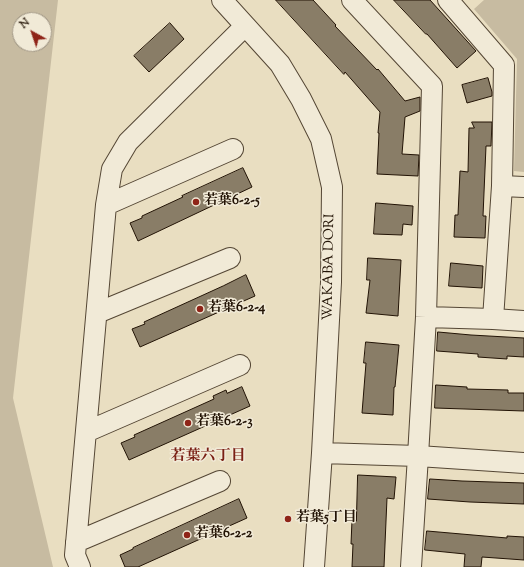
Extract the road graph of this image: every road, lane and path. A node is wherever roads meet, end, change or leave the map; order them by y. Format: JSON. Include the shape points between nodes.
{"nodes":[{"id":1,"x":222,"y":0,"type":"edge"},
{"id":2,"x":352,"y":0,"type":"edge"},
{"id":3,"x":455,"y":2,"type":"edge"},
{"id":4,"x":246,"y":26,"type":"junction"},
{"id":5,"x":233,"y":149,"type":"dead end"},
{"id":6,"x":502,"y":186,"type":"junction"},
{"id":7,"x":524,"y":187,"type":"edge"},
{"id":8,"x":106,"y":206,"type":"junction"},
{"id":9,"x":230,"y":258,"type":"dead end"},
{"id":10,"x":97,"y":314,"type":"junction"},
{"id":11,"x":426,"y":318,"type":"junction"},
{"id":12,"x":493,"y":319,"type":"junction"},
{"id":13,"x":524,"y":321,"type":"edge"},
{"id":14,"x":240,"y":365,"type":"dead end"},
{"id":15,"x":86,"y":432,"type":"junction"},
{"id":16,"x":322,"y":453,"type":"junction"},
{"id":17,"x":418,"y":456,"type":"junction"},
{"id":18,"x":524,"y":463,"type":"edge"},
{"id":19,"x":220,"y":481,"type":"dead end"},
{"id":20,"x":76,"y":542,"type":"junction"},
{"id":21,"x":80,"y":567,"type":"edge"},
{"id":22,"x":314,"y":567,"type":"edge"},
{"id":23,"x":411,"y":567,"type":"edge"}],
"edges":[{"from":1,"to":4,"type":"street","name":"WAKABA DORI"},
{"from":2,"to":11,"type":"street","via":[[432,86]]},
{"from":3,"to":6,"type":"street","via":[[504,65]]},
{"from":4,"to":8,"type":"street","via":[[128,142],[112,169]]},
{"from":4,"to":16,"type":"street","name":"WAKABA DORI","via":[[280,64],[301,99],[320,139],[332,187],[331,282]]},
{"from":5,"to":8,"type":"street"},
{"from":6,"to":7,"type":"street"},
{"from":6,"to":12,"type":"street"},
{"from":8,"to":10,"type":"street"},
{"from":9,"to":10,"type":"street"},
{"from":10,"to":15,"type":"street"},
{"from":11,"to":12,"type":"street"},
{"from":11,"to":17,"type":"street"},
{"from":12,"to":13,"type":"street"},
{"from":14,"to":15,"type":"street"},
{"from":15,"to":20,"type":"street"},
{"from":16,"to":17,"type":"street"},
{"from":16,"to":22,"type":"street","name":"WAKABA DORI"},
{"from":17,"to":18,"type":"street"},
{"from":17,"to":23,"type":"street"},
{"from":19,"to":20,"type":"street"},
{"from":20,"to":21,"type":"street","via":[[75,555]]}]}
